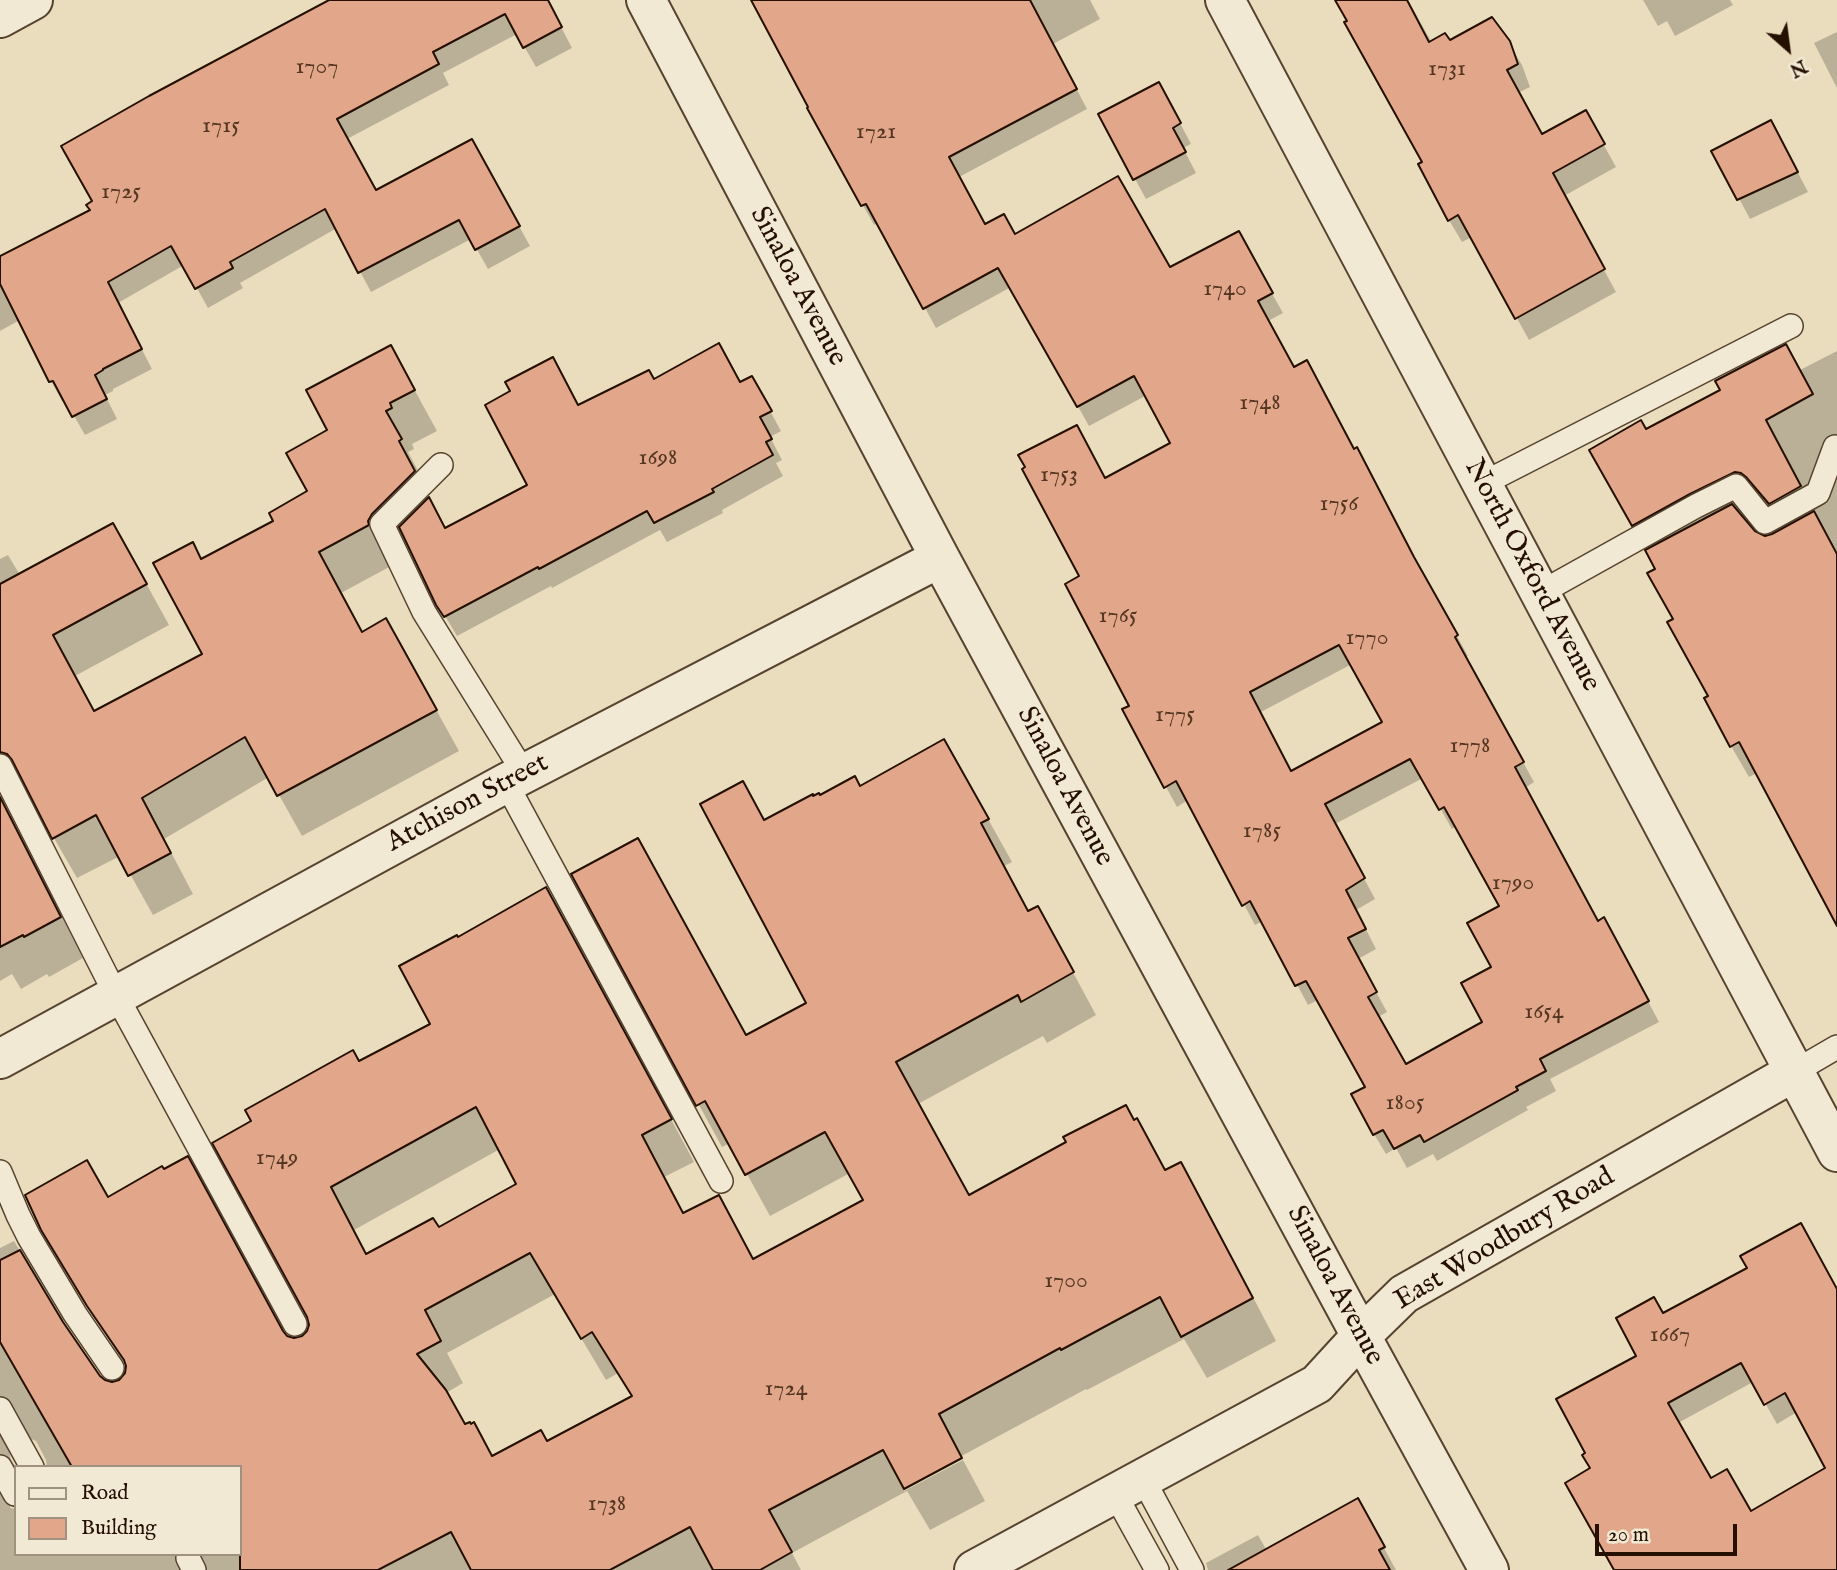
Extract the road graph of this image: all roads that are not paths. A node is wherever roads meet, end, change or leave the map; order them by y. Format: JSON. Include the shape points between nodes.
{"nodes":[{"id":1,"x":33,"y":0,"type":"edge"},
{"id":2,"x":646,"y":0,"type":"edge"},
{"id":3,"x":1225,"y":0,"type":"edge"},
{"id":4,"x":0,"y":18,"type":"edge"},
{"id":5,"x":1791,"y":326,"type":"dead end"},
{"id":6,"x":1835,"y":447,"type":"edge"},
{"id":7,"x":441,"y":465,"type":"dead end"},
{"id":8,"x":1482,"y":484,"type":"junction"},
{"id":9,"x":940,"y":558,"type":"junction"},
{"id":10,"x":1540,"y":593,"type":"junction"},
{"id":11,"x":0,"y":766,"type":"edge"},
{"id":12,"x":515,"y":778,"type":"junction"},
{"id":13,"x":117,"y":995,"type":"junction"},
{"id":14,"x":1837,"y":1047,"type":"edge"},
{"id":15,"x":0,"y":1059,"type":"edge"},
{"id":16,"x":1794,"y":1072,"type":"junction"},
{"id":17,"x":1837,"y":1152,"type":"edge"},
{"id":18,"x":0,"y":1172,"type":"edge"},
{"id":19,"x":721,"y":1181,"type":"dead end"},
{"id":20,"x":295,"y":1324,"type":"dead end"},
{"id":21,"x":1361,"y":1336,"type":"junction"},
{"id":22,"x":112,"y":1368,"type":"dead end"},
{"id":23,"x":0,"y":1409,"type":"edge"},
{"id":24,"x":31,"y":1465,"type":"edge"},
{"id":25,"x":0,"y":1467,"type":"edge"},
{"id":26,"x":1129,"y":1486,"type":"junction"},
{"id":27,"x":14,"y":1492,"type":"edge"},
{"id":28,"x":974,"y":1570,"type":"edge"},
{"id":29,"x":1157,"y":1570,"type":"edge"},
{"id":30,"x":1192,"y":1570,"type":"edge"},
{"id":31,"x":1489,"y":1570,"type":"edge"}],
"edges":[{"from":1,"to":4,"type":"street"},
{"from":2,"to":9,"type":"street","name":"Sinaloa Avenue"},
{"from":3,"to":8,"type":"street","name":"North Oxford Avenue"},
{"from":5,"to":8,"type":"lane"},
{"from":6,"to":10,"type":"lane","via":[[1818,493],[1765,522],[1736,486]]},
{"from":7,"to":12,"type":"lane","via":[[382,524],[424,612]]},
{"from":8,"to":10,"type":"street","name":"North Oxford Avenue"},
{"from":9,"to":12,"type":"street","name":"Atchison Street"},
{"from":9,"to":21,"type":"street","name":"Sinaloa Avenue"},
{"from":10,"to":16,"type":"street","name":"North Oxford Avenue"},
{"from":11,"to":13,"type":"lane"},
{"from":12,"to":13,"type":"street","name":"Atchison Street"},
{"from":12,"to":19,"type":"lane"},
{"from":13,"to":15,"type":"street","name":"Atchison Street"},
{"from":13,"to":20,"type":"lane"},
{"from":14,"to":16,"type":"lane"},
{"from":16,"to":17,"type":"street","name":"North Oxford Avenue"},
{"from":16,"to":21,"type":"street","name":"East Woodbury Road","via":[[1404,1294]]},
{"from":18,"to":22,"type":"lane","via":[[36,1249]]},
{"from":21,"to":26,"type":"street","name":"East Woodbury Road","via":[[1317,1384]]},
{"from":21,"to":31,"type":"street","name":"Sinaloa Avenue"},
{"from":23,"to":24,"type":"lane"},
{"from":25,"to":27,"type":"lane"},
{"from":26,"to":28,"type":"street","name":"East Woodbury Road"},
{"from":26,"to":29,"type":"lane"},
{"from":26,"to":30,"type":"lane"}]}
